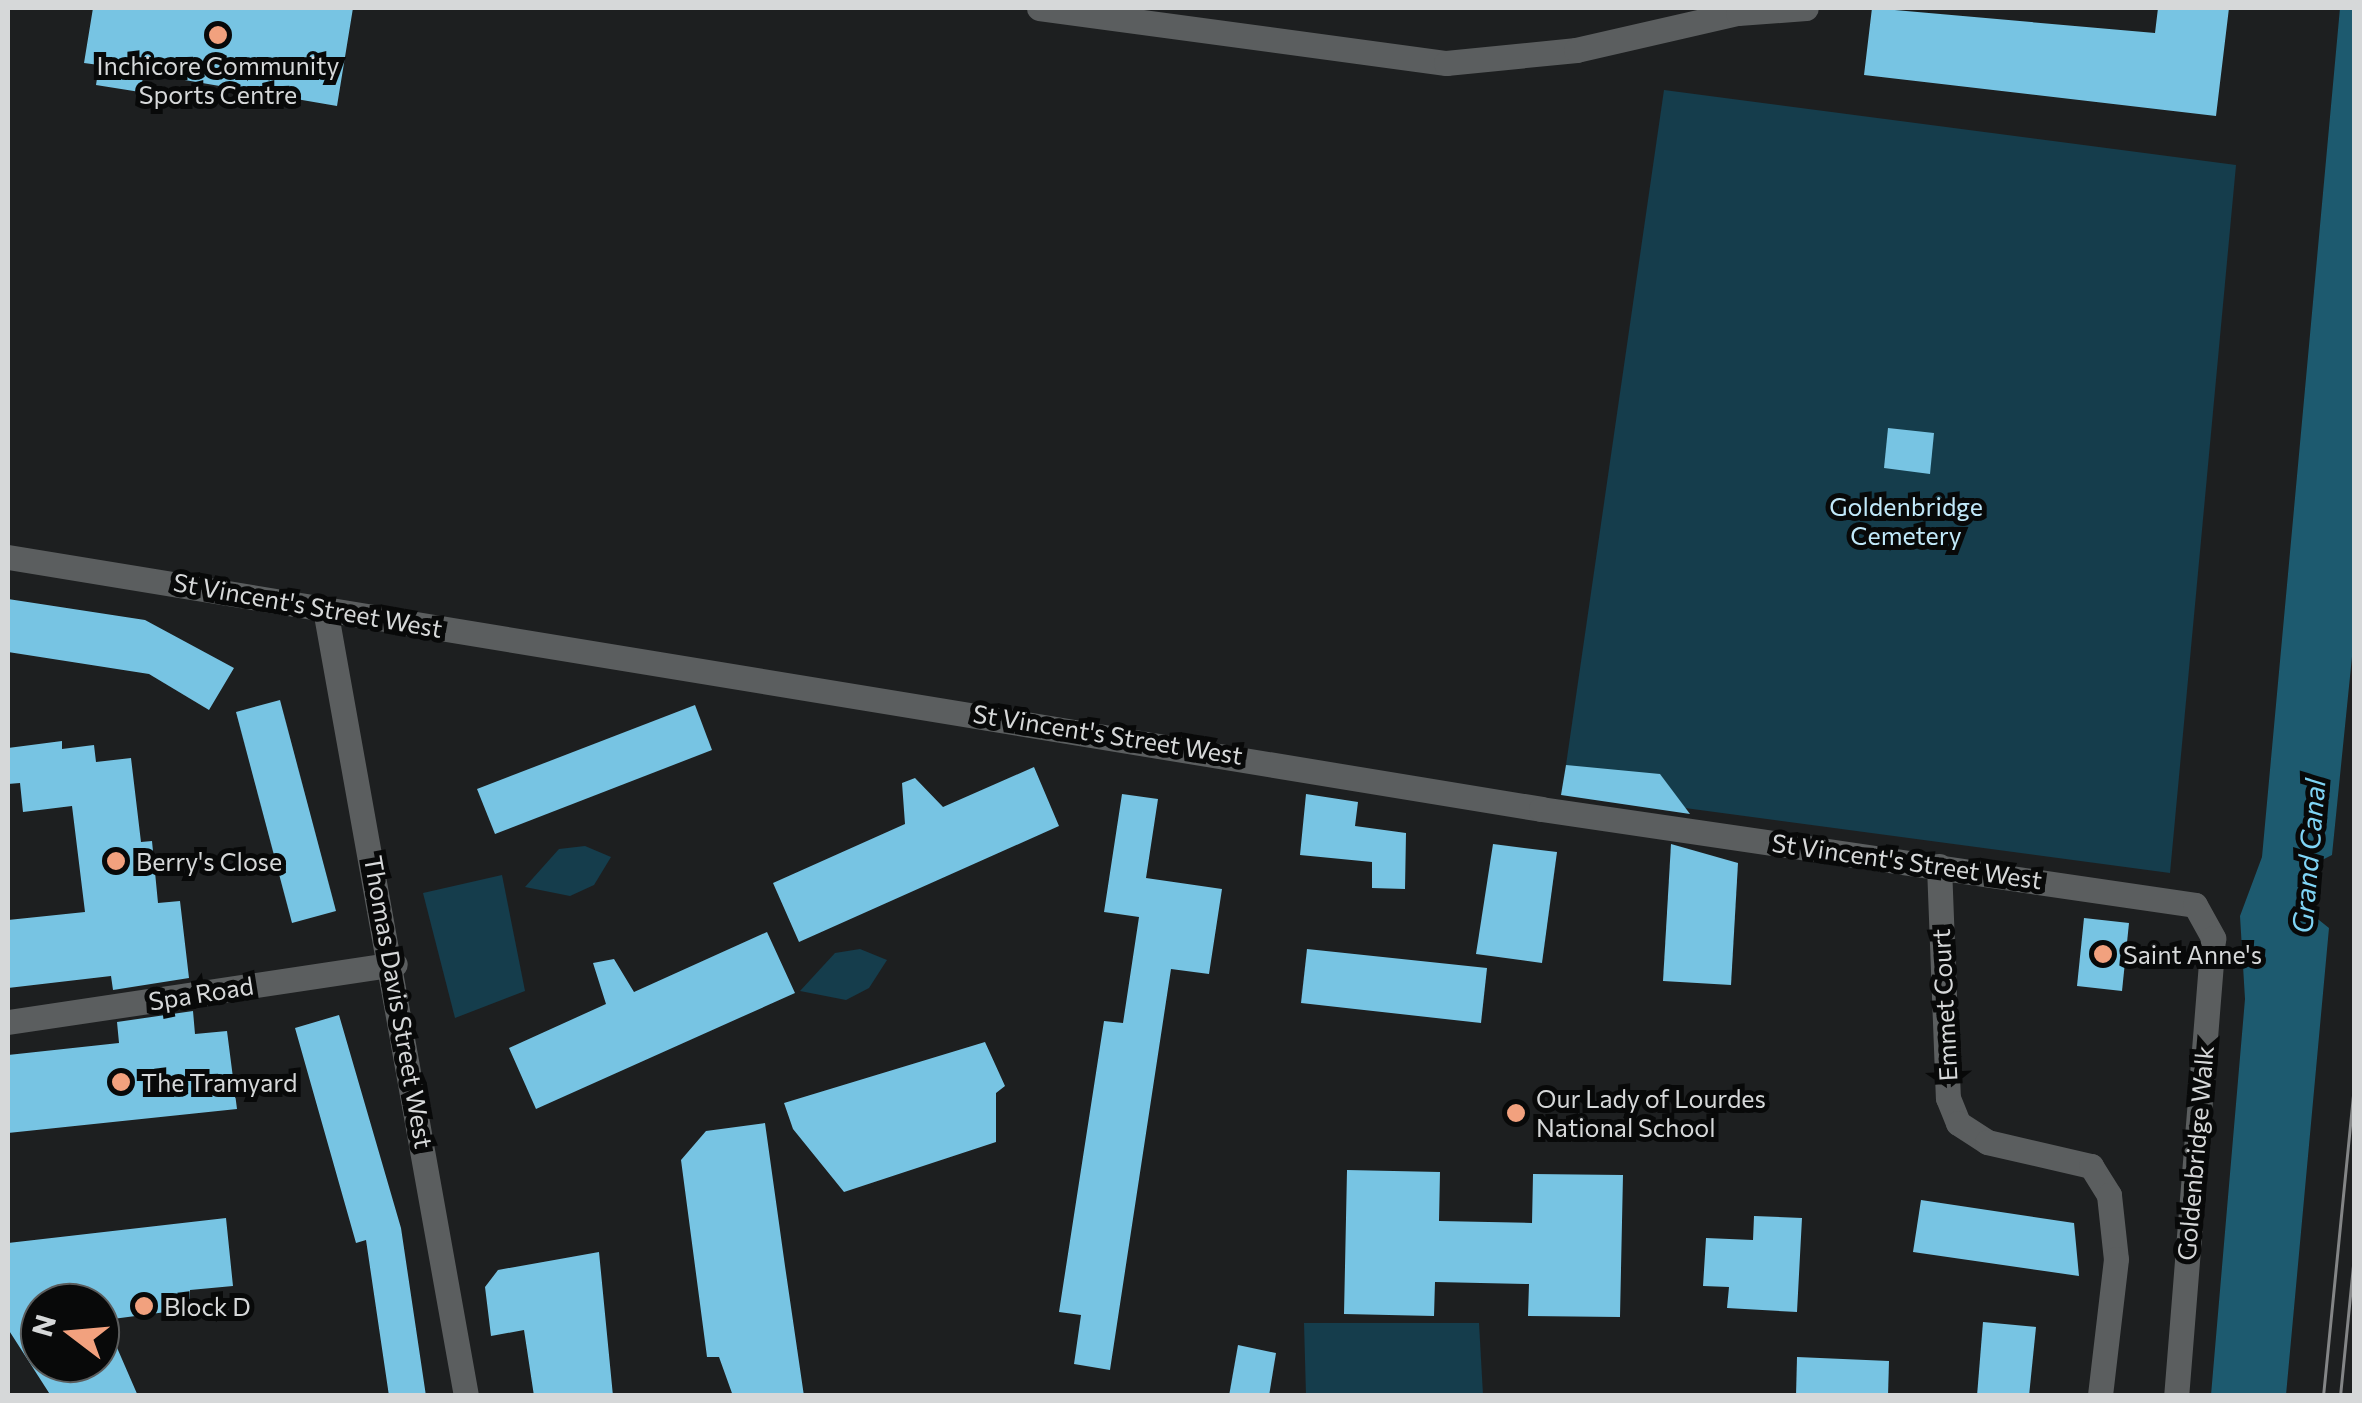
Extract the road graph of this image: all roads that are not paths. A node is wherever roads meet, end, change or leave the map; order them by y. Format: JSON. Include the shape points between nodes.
{"nodes":[{"id":1,"x":1039,"y":8,"type":"edge"},
{"id":2,"x":1806,"y":8,"type":"edge"},
{"id":3,"x":8,"y":557,"type":"edge"},
{"id":4,"x":325,"y":609,"type":"junction"},
{"id":5,"x":1939,"y":866,"type":"junction"},
{"id":6,"x":2206,"y":912,"type":"joint"},
{"id":7,"x":395,"y":964,"type":"junction"},
{"id":8,"x":8,"y":1022,"type":"edge"},
{"id":9,"x":466,"y":1396,"type":"edge"},
{"id":10,"x":2100,"y":1396,"type":"edge"},
{"id":11,"x":2176,"y":1396,"type":"edge"}],
"edges":[{"from":1,"to":2,"type":"street","via":[[1396,56],[1496,61]]},
{"from":3,"to":4,"type":"street","name":"St Vincent's Street West"},
{"from":4,"to":5,"type":"street","name":"St Vincent's Street West"},
{"from":4,"to":7,"type":"street","name":"Thomas Davis Street West"},
{"from":5,"to":6,"type":"street","name":"St Vincent's Street West","via":[[2181,900]]},
{"from":5,"to":10,"type":"street","name":"Emmet Court","via":[[1948,1098],[1958,1124],[1988,1142],[2091,1166],[2109,1195],[2116,1259]]},
{"from":6,"to":11,"type":"street","name":"Goldenbridge Walk","via":[[2213,938]]},
{"from":7,"to":8,"type":"street","name":"Spa Road"},
{"from":7,"to":9,"type":"street","name":"Thomas Davis Street West"}]}
